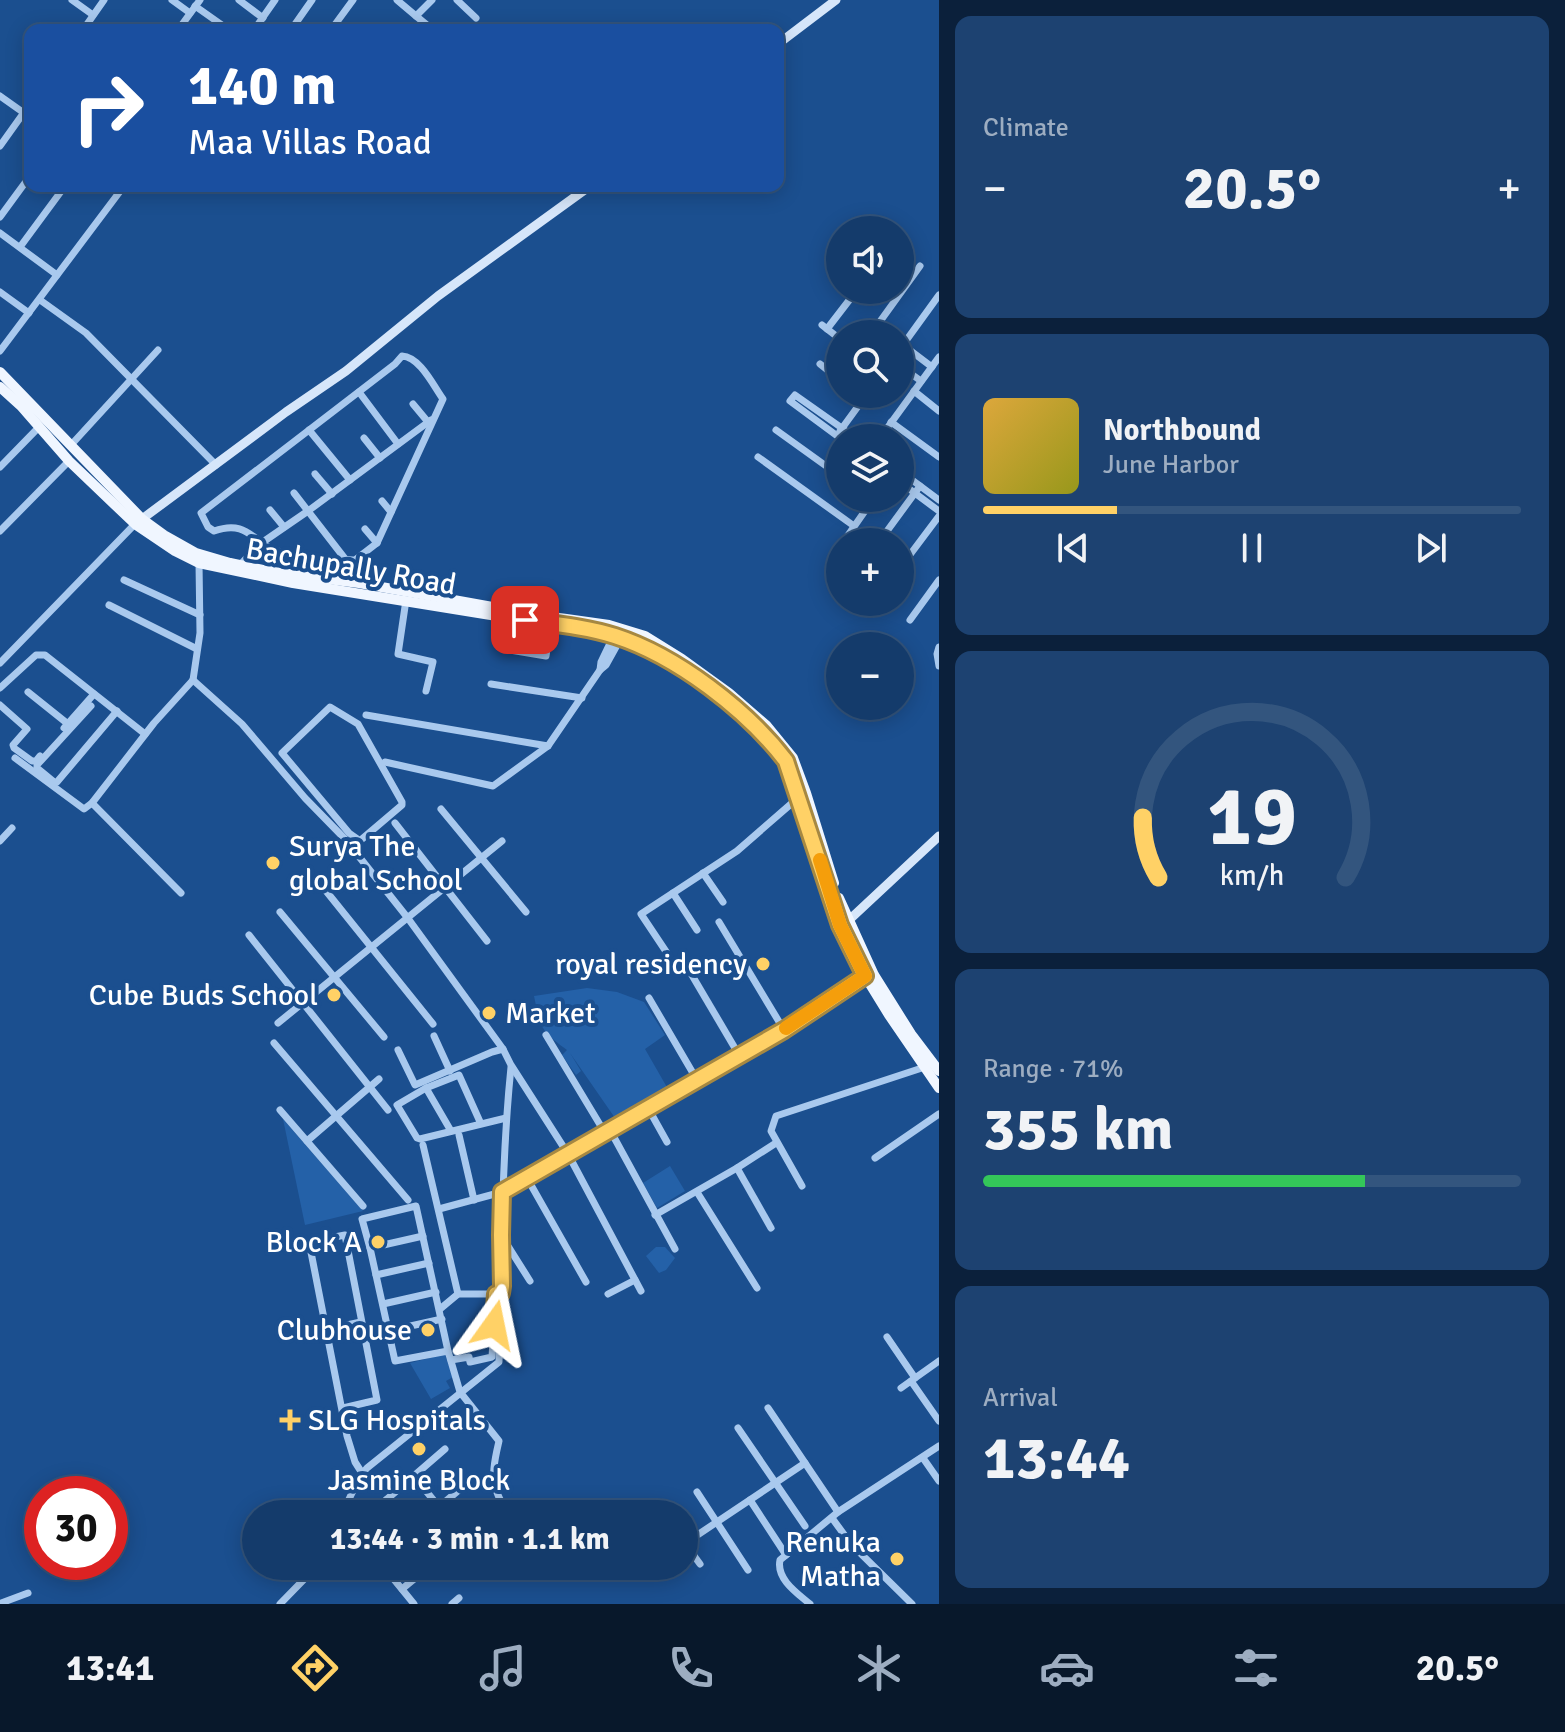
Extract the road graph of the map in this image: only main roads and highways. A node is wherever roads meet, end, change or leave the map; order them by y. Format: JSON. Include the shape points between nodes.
{"nodes":[{"id":1,"x":0,"y":372,"type":"edge"},
{"id":2,"x":0,"y":387,"type":"edge"},
{"id":3,"x":139,"y":522,"type":"junction"},
{"id":4,"x":311,"y":581,"type":"junction"},
{"id":5,"x":939,"y":1071,"type":"edge"},
{"id":6,"x":939,"y":1088,"type":"edge"}],
"edges":[{"from":1,"to":3,"type":"main road"},
{"from":2,"to":3,"type":"main road","via":[[69,461]]},
{"from":3,"to":4,"type":"main road","name":"Bachupally Road","via":[[196,553]]},
{"from":3,"to":4,"type":"main road","name":"Bachupally Road","via":[[199,563]]},
{"from":4,"to":5,"type":"main road","name":"Bachupally Road","via":[[359,583],[609,625],[645,636],[729,693],[793,758],[848,921],[892,1005]]},
{"from":4,"to":6,"type":"main road","name":"Bachupally Road","via":[[617,637],[660,655],[749,720],[786,761],[840,925],[865,976]]}]}
